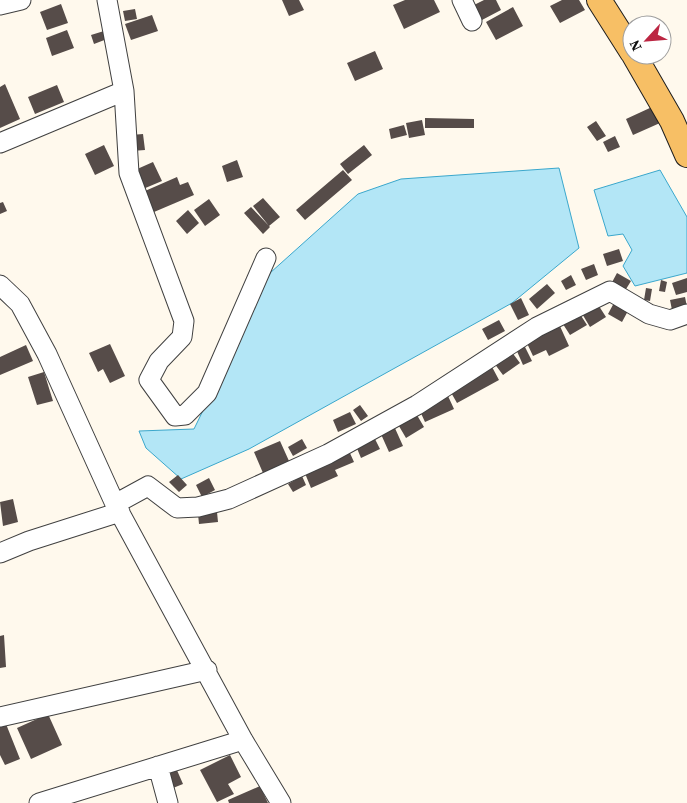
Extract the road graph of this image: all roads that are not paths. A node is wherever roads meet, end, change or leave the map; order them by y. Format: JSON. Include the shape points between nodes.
{"nodes":[{"id":1,"x":20,"y":0,"type":"edge"},
{"id":2,"x":108,"y":0,"type":"edge"},
{"id":3,"x":462,"y":0,"type":"edge"},
{"id":4,"x":600,"y":0,"type":"edge"},
{"id":5,"x":0,"y":5,"type":"edge"},
{"id":6,"x":472,"y":21,"type":"dead end"},
{"id":7,"x":622,"y":36,"type":"edge"},
{"id":8,"x":639,"y":65,"type":"edge"},
{"id":9,"x":124,"y":90,"type":"junction"},
{"id":10,"x":0,"y":142,"type":"edge"},
{"id":11,"x":687,"y":155,"type":"edge"},
{"id":12,"x":266,"y":258,"type":"dead end"},
{"id":13,"x":0,"y":284,"type":"edge"},
{"id":14,"x":687,"y":314,"type":"edge"},
{"id":15,"x":118,"y":508,"type":"junction"},
{"id":16,"x":0,"y":553,"type":"edge"},
{"id":17,"x":206,"y":670,"type":"junction"},
{"id":18,"x":0,"y":717,"type":"edge"},
{"id":19,"x":243,"y":740,"type":"junction"},
{"id":20,"x":158,"y":766,"type":"junction"},
{"id":21,"x":96,"y":795,"type":"edge"},
{"id":22,"x":39,"y":803,"type":"edge"},
{"id":23,"x":168,"y":803,"type":"edge"},
{"id":24,"x":281,"y":803,"type":"edge"}],
"edges":[{"from":1,"to":5,"type":"street"},
{"from":2,"to":9,"type":"street"},
{"from":3,"to":6,"type":"street"},
{"from":4,"to":7,"type":"main road"},
{"from":8,"to":11,"type":"main road","via":[[672,121]]},
{"from":9,"to":10,"type":"street"},
{"from":9,"to":12,"type":"street","via":[[129,173],[184,321],[182,337],[158,361],[149,380],[175,416],[185,415],[207,393]]},
{"from":13,"to":15,"type":"street","via":[[20,304],[47,354]]},
{"from":14,"to":15,"type":"street","via":[[670,320],[649,314],[610,291],[537,327],[417,405],[328,454],[229,499],[198,507],[177,508],[148,486]]},
{"from":15,"to":16,"type":"street"},
{"from":15,"to":17,"type":"street"},
{"from":17,"to":18,"type":"street"},
{"from":17,"to":19,"type":"street"},
{"from":19,"to":20,"type":"street"},
{"from":19,"to":24,"type":"street"},
{"from":20,"to":21,"type":"street"},
{"from":20,"to":23,"type":"street"},
{"from":21,"to":22,"type":"street"}]}
